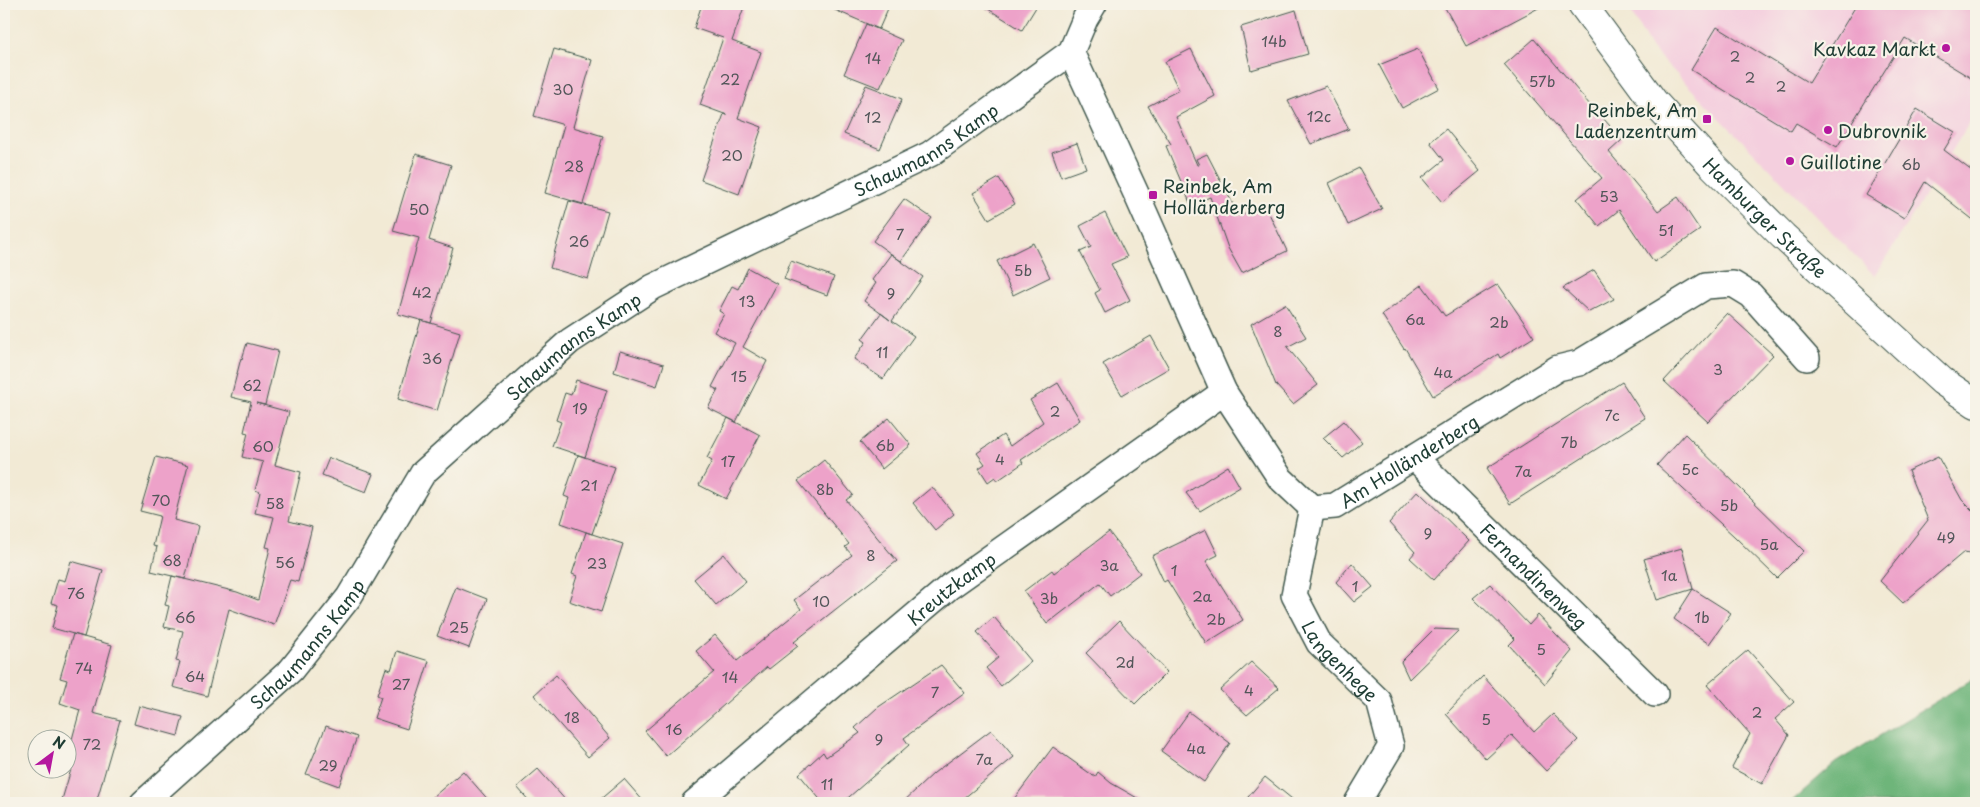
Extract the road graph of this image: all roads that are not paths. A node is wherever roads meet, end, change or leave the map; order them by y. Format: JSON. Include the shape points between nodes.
{"nodes":[{"id":1,"x":1094,"y":4,"type":"edge"},
{"id":2,"x":1582,"y":4,"type":"edge"},
{"id":3,"x":1071,"y":52,"type":"junction"},
{"id":4,"x":1807,"y":358,"type":"dead end"},
{"id":5,"x":1224,"y":392,"type":"junction"},
{"id":6,"x":1976,"y":404,"type":"edge"},
{"id":7,"x":1414,"y":457,"type":"junction"},
{"id":8,"x":1312,"y":508,"type":"junction"},
{"id":9,"x":1655,"y":694,"type":"dead end"},
{"id":10,"x":143,"y":803,"type":"edge"},
{"id":11,"x":694,"y":803,"type":"edge"},
{"id":12,"x":1357,"y":803,"type":"edge"}],
"edges":[{"from":1,"to":3,"type":"street"},
{"from":2,"to":6,"type":"main road","name":"Hamburger Straße","via":[[1654,102],[1783,236],[1942,381]]},
{"from":3,"to":5,"type":"street"},
{"from":3,"to":10,"type":"street","name":"Schaumanns Kamp","via":[[930,154],[653,287],[570,340],[424,473],[348,597],[291,670]]},
{"from":4,"to":7,"type":"street","name":"Am Holländerberg","via":[[1751,295],[1733,284],[1706,286],[1579,363],[1558,368]]},
{"from":5,"to":8,"type":"street","via":[[1280,478]]},
{"from":5,"to":11,"type":"street","name":"Kreutzkamp","via":[[949,587]]},
{"from":7,"to":8,"type":"street","name":"Am Holländerberg","via":[[1335,506]]},
{"from":7,"to":9,"type":"street","name":"Fernandinenweg"},
{"from":8,"to":12,"type":"street","name":"Langenhege","via":[[1294,595],[1319,644],[1379,701],[1391,746]]}]}
